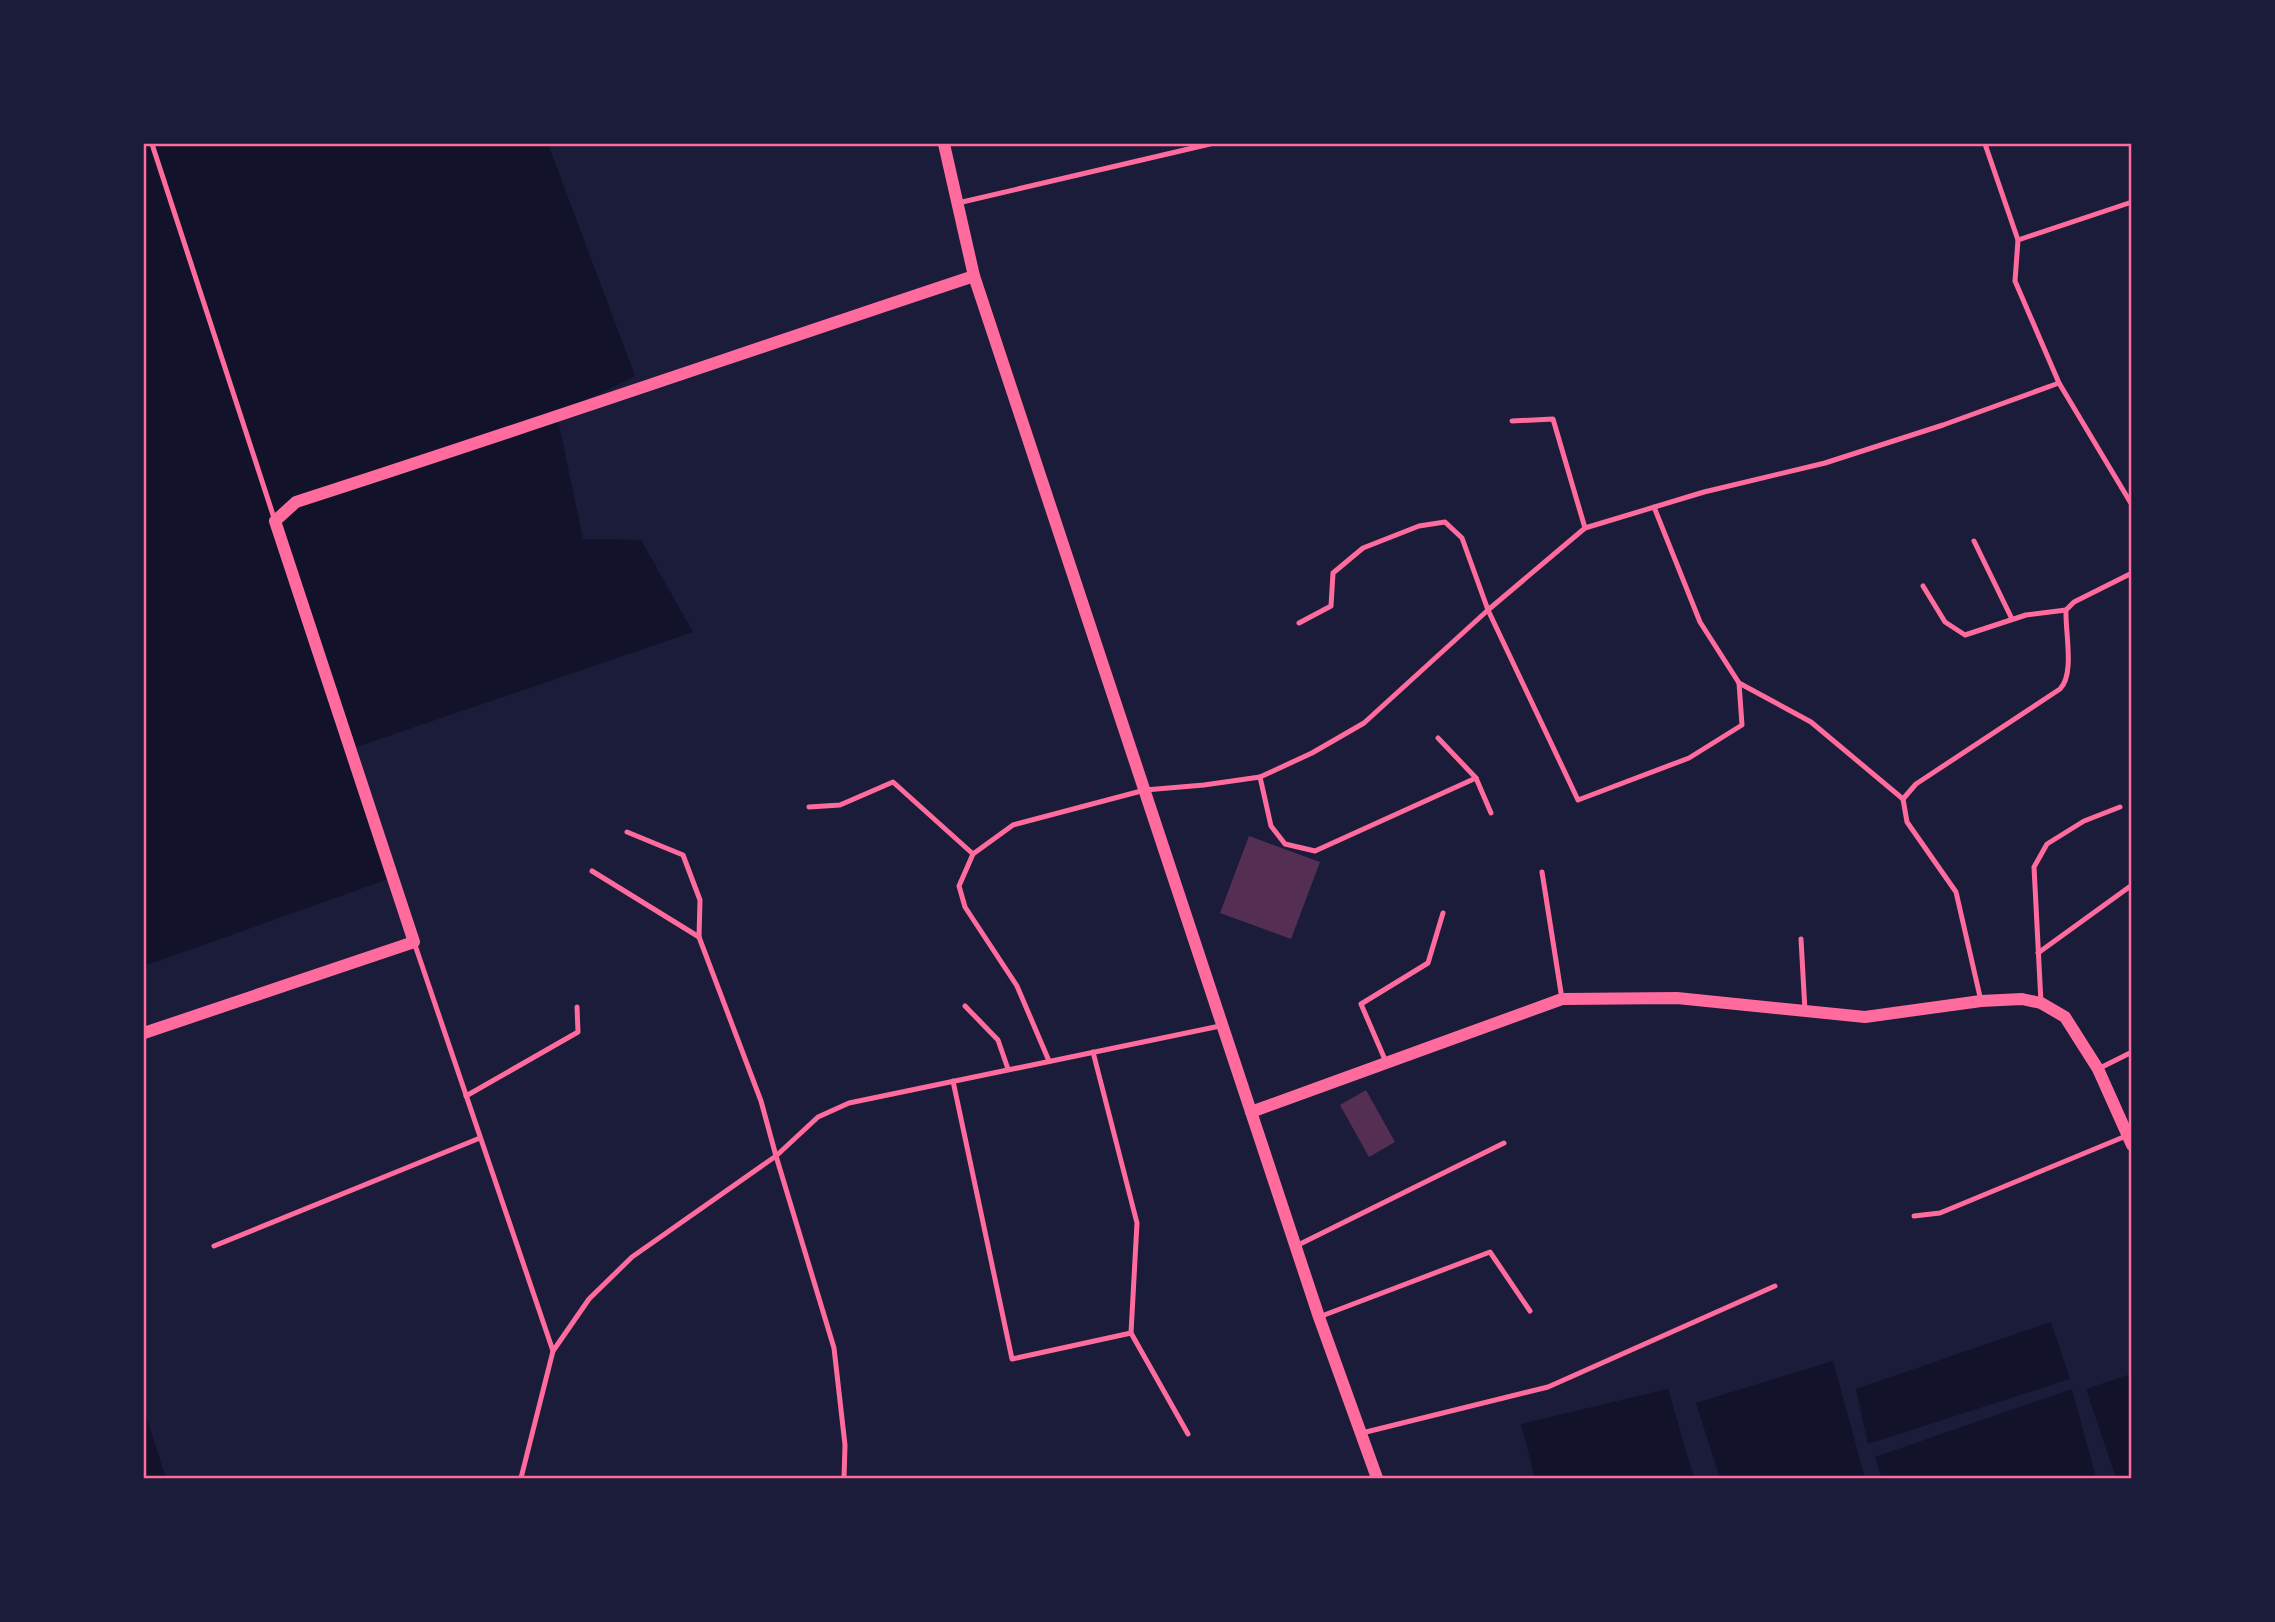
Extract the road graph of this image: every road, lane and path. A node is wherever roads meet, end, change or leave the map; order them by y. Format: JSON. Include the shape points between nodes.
{"nodes":[{"id":1,"x":152,"y":144,"type":"edge"},
{"id":2,"x":944,"y":144,"type":"edge"},
{"id":3,"x":1210,"y":144,"type":"edge"},
{"id":4,"x":1985,"y":144,"type":"edge"},
{"id":5,"x":2132,"y":202,"type":"edge"},
{"id":6,"x":956,"y":204,"type":"junction"},
{"id":7,"x":2018,"y":240,"type":"junction"},
{"id":8,"x":974,"y":276,"type":"junction"},
{"id":9,"x":2059,"y":383,"type":"junction"},
{"id":10,"x":1512,"y":421,"type":"dead end"},
{"id":11,"x":2132,"y":505,"type":"edge"},
{"id":12,"x":1654,"y":507,"type":"junction"},
{"id":13,"x":275,"y":521,"type":"junction"},
{"id":14,"x":1585,"y":528,"type":"junction"},
{"id":15,"x":1974,"y":541,"type":"dead end"},
{"id":16,"x":2132,"y":573,"type":"edge"},
{"id":17,"x":1923,"y":586,"type":"dead end"},
{"id":18,"x":1488,"y":610,"type":"junction"},
{"id":19,"x":2066,"y":610,"type":"junction"},
{"id":20,"x":2012,"y":619,"type":"junction"},
{"id":21,"x":1299,"y":623,"type":"dead end"},
{"id":22,"x":1739,"y":683,"type":"junction"},
{"id":23,"x":1438,"y":738,"type":"dead end"},
{"id":24,"x":1260,"y":777,"type":"junction"},
{"id":25,"x":1476,"y":778,"type":"junction"},
{"id":26,"x":1145,"y":790,"type":"junction"},
{"id":27,"x":1902,"y":799,"type":"junction"},
{"id":28,"x":809,"y":807,"type":"dead end"},
{"id":29,"x":2120,"y":807,"type":"dead end"},
{"id":30,"x":1491,"y":813,"type":"dead end"},
{"id":31,"x":627,"y":832,"type":"dead end"},
{"id":32,"x":973,"y":854,"type":"junction"},
{"id":33,"x":592,"y":870,"type":"dead end"},
{"id":34,"x":1542,"y":872,"type":"dead end"},
{"id":35,"x":2132,"y":885,"type":"edge"},
{"id":36,"x":1443,"y":914,"type":"dead end"},
{"id":37,"x":699,"y":936,"type":"junction"},
{"id":38,"x":1801,"y":939,"type":"dead end"},
{"id":39,"x":414,"y":942,"type":"junction"},
{"id":40,"x":2038,"y":953,"type":"junction"},
{"id":41,"x":1562,"y":999,"type":"junction"},
{"id":42,"x":1981,"y":1001,"type":"junction"},
{"id":43,"x":2041,"y":1003,"type":"junction"},
{"id":44,"x":965,"y":1006,"type":"dead end"},
{"id":45,"x":577,"y":1007,"type":"dead end"},
{"id":46,"x":1805,"y":1011,"type":"junction"},
{"id":47,"x":1224,"y":1026,"type":"junction"},
{"id":48,"x":144,"y":1033,"type":"edge"},
{"id":49,"x":1093,"y":1052,"type":"junction"},
{"id":50,"x":2132,"y":1052,"type":"edge"},
{"id":51,"x":1049,"y":1061,"type":"junction"},
{"id":52,"x":1386,"y":1062,"type":"junction"},
{"id":53,"x":1008,"y":1069,"type":"junction"},
{"id":54,"x":2098,"y":1069,"type":"junction"},
{"id":55,"x":953,"y":1081,"type":"junction"},
{"id":56,"x":466,"y":1096,"type":"junction"},
{"id":57,"x":1251,"y":1112,"type":"junction"},
{"id":58,"x":480,"y":1138,"type":"junction"},
{"id":59,"x":2129,"y":1140,"type":"edge"},
{"id":60,"x":1504,"y":1143,"type":"dead end"},
{"id":61,"x":776,"y":1156,"type":"junction"},
{"id":62,"x":1914,"y":1216,"type":"dead end"},
{"id":63,"x":214,"y":1246,"type":"dead end"},
{"id":64,"x":1296,"y":1246,"type":"junction"},
{"id":65,"x":1775,"y":1286,"type":"dead end"},
{"id":66,"x":1530,"y":1311,"type":"dead end"},
{"id":67,"x":1319,"y":1317,"type":"junction"},
{"id":68,"x":1132,"y":1333,"type":"junction"},
{"id":69,"x":553,"y":1351,"type":"junction"},
{"id":70,"x":1362,"y":1433,"type":"junction"},
{"id":71,"x":1188,"y":1434,"type":"dead end"},
{"id":72,"x":521,"y":1479,"type":"edge"},
{"id":73,"x":844,"y":1479,"type":"edge"},
{"id":74,"x":1377,"y":1479,"type":"edge"}],
"edges":[{"from":1,"to":13,"type":"lane"},
{"from":2,"to":6,"type":"street"},
{"from":3,"to":6,"type":"lane"},
{"from":4,"to":7,"type":"lane"},
{"from":5,"to":7,"type":"lane"},
{"from":6,"to":8,"type":"street"},
{"from":7,"to":9,"type":"lane","via":[[2015,281]]},
{"from":8,"to":13,"type":"street","via":[[296,502]]},
{"from":8,"to":26,"type":"street"},
{"from":9,"to":11,"type":"lane"},
{"from":9,"to":12,"type":"lane","via":[[1825,463]]},
{"from":10,"to":14,"type":"lane","via":[[1553,419]]},
{"from":12,"to":14,"type":"lane"},
{"from":12,"to":22,"type":"lane","via":[[1700,622]]},
{"from":13,"to":39,"type":"street"},
{"from":14,"to":18,"type":"lane"},
{"from":15,"to":20,"type":"lane"},
{"from":16,"to":19,"type":"lane"},
{"from":17,"to":20,"type":"lane","via":[[1945,622],[1965,635]]},
{"from":18,"to":21,"type":"lane","via":[[1462,538],[1445,522],[1419,526],[1363,548],[1333,573],[1331,606]]},
{"from":18,"to":22,"type":"lane","via":[[1578,800],[1689,758],[1742,725]]},
{"from":18,"to":24,"type":"lane","via":[[1364,723]]},
{"from":19,"to":20,"type":"lane"},
{"from":19,"to":27,"type":"lane","via":[[2066,683],[1916,784]]},
{"from":22,"to":27,"type":"lane","via":[[1811,722]]},
{"from":23,"to":25,"type":"lane"},
{"from":24,"to":25,"type":"lane","via":[[1271,826],[1285,844],[1315,851]]},
{"from":24,"to":26,"type":"lane"},
{"from":25,"to":30,"type":"lane"},
{"from":26,"to":32,"type":"lane","via":[[1013,825]]},
{"from":26,"to":47,"type":"street"},
{"from":27,"to":42,"type":"lane","via":[[1907,822],[1956,892]]},
{"from":28,"to":32,"type":"lane","via":[[840,805],[893,782]]},
{"from":29,"to":40,"type":"lane","via":[[2084,821],[2047,844],[2034,867]]},
{"from":31,"to":37,"type":"lane","via":[[683,855],[700,900]]},
{"from":32,"to":51,"type":"lane","via":[[959,886],[965,907],[1017,986]]},
{"from":33,"to":37,"type":"lane"},
{"from":34,"to":41,"type":"lane"},
{"from":35,"to":40,"type":"lane"},
{"from":36,"to":52,"type":"lane","via":[[1428,963],[1362,1004]]},
{"from":37,"to":61,"type":"lane","via":[[761,1101]]},
{"from":38,"to":46,"type":"lane"},
{"from":39,"to":48,"type":"street"},
{"from":39,"to":56,"type":"lane"},
{"from":40,"to":43,"type":"lane"},
{"from":41,"to":46,"type":"street","via":[[1677,998]]},
{"from":41,"to":52,"type":"street"},
{"from":42,"to":43,"type":"street"},
{"from":42,"to":46,"type":"street","via":[[1865,1017]]},
{"from":43,"to":54,"type":"street","via":[[2065,1017]]},
{"from":44,"to":53,"type":"lane","via":[[998,1041]]},
{"from":45,"to":56,"type":"lane","via":[[578,1031]]},
{"from":47,"to":49,"type":"lane"},
{"from":47,"to":57,"type":"street"},
{"from":49,"to":51,"type":"lane"},
{"from":49,"to":68,"type":"lane","via":[[1137,1223]]},
{"from":50,"to":54,"type":"lane"},
{"from":51,"to":53,"type":"lane"},
{"from":52,"to":57,"type":"street"},
{"from":53,"to":55,"type":"lane"},
{"from":54,"to":59,"type":"street"},
{"from":55,"to":61,"type":"lane","via":[[849,1103],[818,1117]]},
{"from":55,"to":68,"type":"lane","via":[[1012,1359]]},
{"from":56,"to":58,"type":"lane"},
{"from":57,"to":64,"type":"street"},
{"from":58,"to":63,"type":"lane"},
{"from":58,"to":69,"type":"lane"},
{"from":59,"to":62,"type":"lane","via":[[1940,1213]]},
{"from":60,"to":64,"type":"lane"},
{"from":61,"to":69,"type":"lane","via":[[632,1257],[589,1299]]},
{"from":61,"to":73,"type":"lane","via":[[834,1348],[845,1445]]},
{"from":64,"to":67,"type":"street"},
{"from":65,"to":70,"type":"lane","via":[[1548,1387]]},
{"from":66,"to":67,"type":"lane","via":[[1490,1252]]},
{"from":67,"to":70,"type":"street"},
{"from":68,"to":71,"type":"lane"},
{"from":69,"to":72,"type":"lane"},
{"from":70,"to":74,"type":"street"}]}
